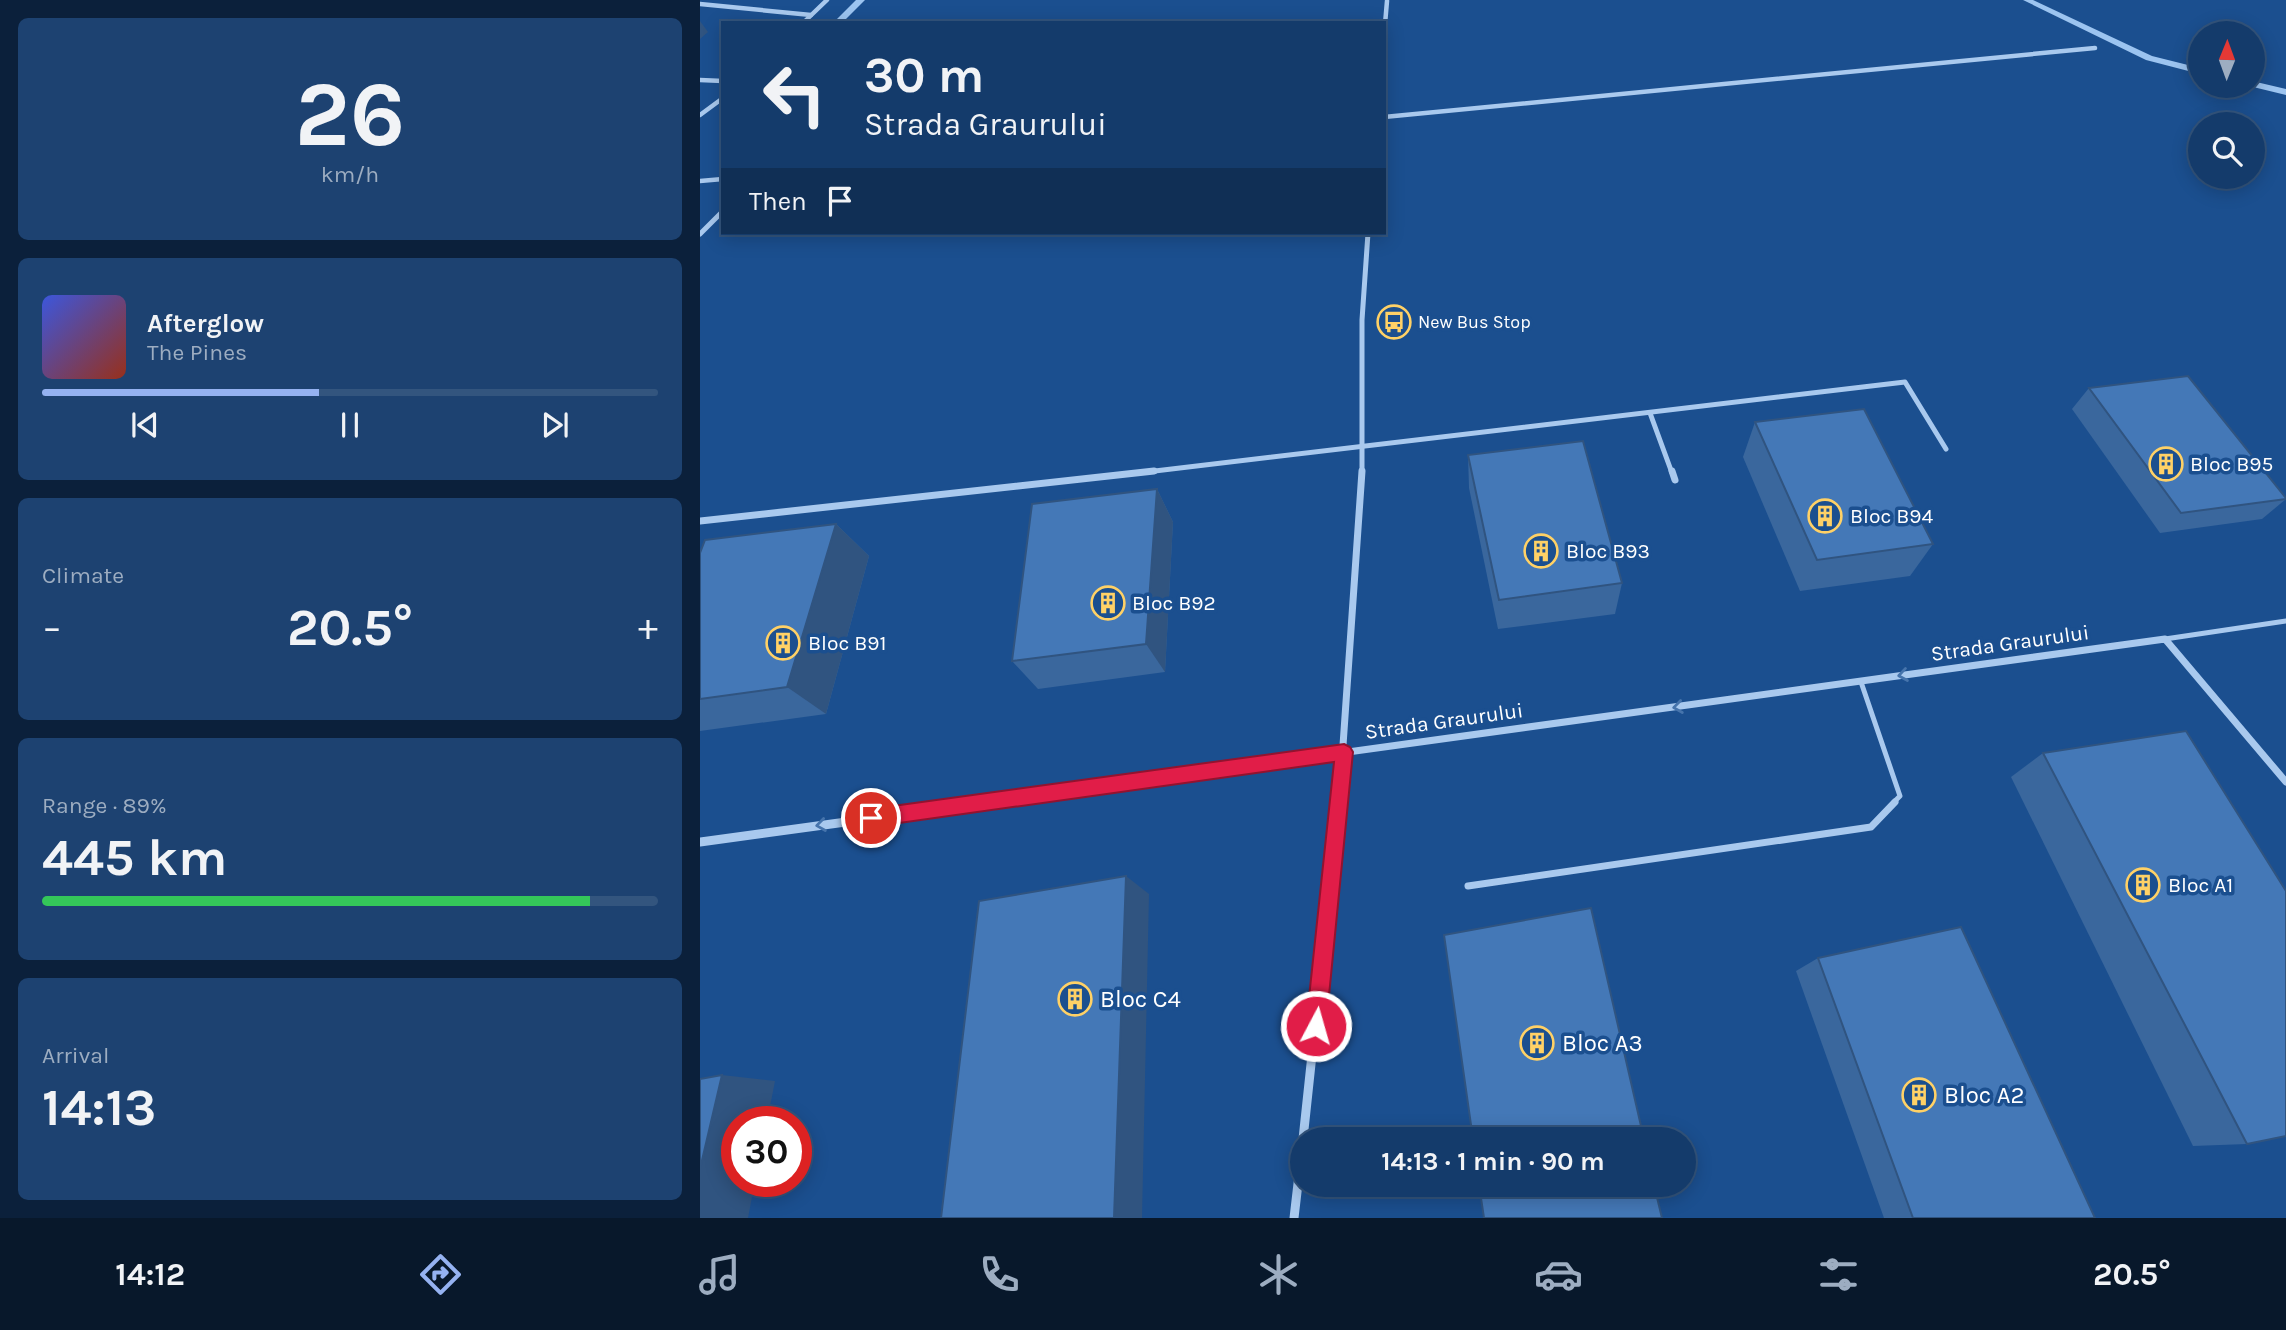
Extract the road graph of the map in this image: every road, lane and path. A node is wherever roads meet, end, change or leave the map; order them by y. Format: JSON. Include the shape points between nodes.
{"nodes":[{"id":1,"x":827,"y":0,"type":"edge"},
{"id":2,"x":1387,"y":1,"type":"edge"},
{"id":3,"x":700,"y":4,"type":"edge"},
{"id":4,"x":811,"y":15,"type":"junction"},
{"id":5,"x":805,"y":21,"type":"edge"},
{"id":6,"x":1385,"y":21,"type":"edge"},
{"id":7,"x":2095,"y":48,"type":"dead end"},
{"id":8,"x":700,"y":79,"type":"edge"},
{"id":9,"x":721,"y":81,"type":"edge"},
{"id":10,"x":721,"y":99,"type":"edge"},
{"id":11,"x":700,"y":115,"type":"edge"},
{"id":12,"x":1386,"y":117,"type":"edge"},
{"id":13,"x":721,"y":179,"type":"edge"},
{"id":14,"x":700,"y":181,"type":"edge"},
{"id":15,"x":721,"y":214,"type":"edge"},
{"id":16,"x":700,"y":234,"type":"edge"},
{"id":17,"x":1368,"y":235,"type":"edge"},
{"id":18,"x":1650,"y":413,"type":"junction"},
{"id":19,"x":1364,"y":448,"type":"junction"},
{"id":20,"x":1946,"y":449,"type":"dead end"},
{"id":21,"x":1675,"y":480,"type":"dead end"},
{"id":22,"x":700,"y":521,"type":"edge"},
{"id":23,"x":2286,"y":621,"type":"edge"},
{"id":24,"x":2165,"y":639,"type":"junction"},
{"id":25,"x":1861,"y":681,"type":"junction"},
{"id":26,"x":1344,"y":752,"type":"junction"},
{"id":27,"x":2286,"y":782,"type":"edge"},
{"id":28,"x":700,"y":842,"type":"edge"},
{"id":29,"x":1468,"y":887,"type":"dead end"},
{"id":30,"x":1304,"y":1127,"type":"edge"},
{"id":31,"x":1296,"y":1197,"type":"edge"},
{"id":32,"x":1294,"y":1218,"type":"edge"}],
"edges":[{"from":1,"to":4,"type":"street"},
{"from":2,"to":6,"type":"street"},
{"from":3,"to":4,"type":"street"},
{"from":4,"to":5,"type":"street"},
{"from":7,"to":12,"type":"street"},
{"from":8,"to":9,"type":"street"},
{"from":10,"to":11,"type":"street"},
{"from":13,"to":14,"type":"street"},
{"from":15,"to":16,"type":"street"},
{"from":17,"to":19,"type":"street","via":[[1362,320]]},
{"from":18,"to":19,"type":"street"},
{"from":18,"to":20,"type":"street","via":[[1905,382]]},
{"from":18,"to":21,"type":"street"},
{"from":19,"to":22,"type":"street"},
{"from":19,"to":26,"type":"street"},
{"from":23,"to":24,"type":"lane","name":"Strada Graurului"},
{"from":24,"to":25,"type":"street","name":"Strada Graurului","one_way":true},
{"from":24,"to":27,"type":"street"},
{"from":25,"to":26,"type":"street","name":"Strada Graurului","one_way":true},
{"from":25,"to":29,"type":"lane","via":[[1900,796],[1871,827]]},
{"from":26,"to":28,"type":"street","name":"Strada Graurului","one_way":true},
{"from":26,"to":30,"type":"street"},
{"from":31,"to":32,"type":"street"}]}
